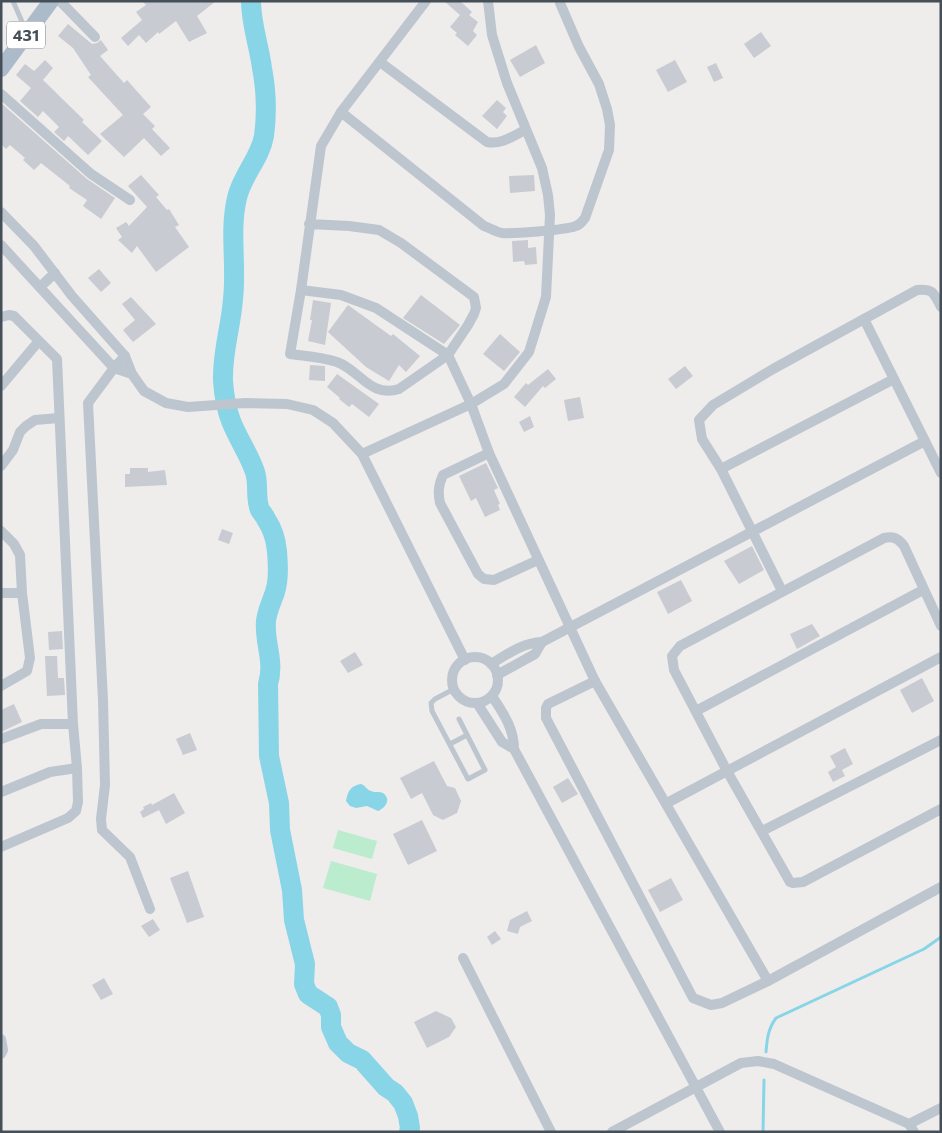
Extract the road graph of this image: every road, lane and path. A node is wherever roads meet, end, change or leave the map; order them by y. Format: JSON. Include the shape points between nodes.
{"nodes":[{"id":1,"x":13,"y":1,"type":"edge"},
{"id":2,"x":51,"y":1,"type":"edge"},
{"id":3,"x":60,"y":1,"type":"edge"},
{"id":4,"x":426,"y":1,"type":"edge"},
{"id":5,"x":488,"y":1,"type":"edge"},
{"id":6,"x":560,"y":3,"type":"dead end"},
{"id":7,"x":27,"y":34,"type":"junction"},
{"id":8,"x":95,"y":37,"type":"dead end"},
{"id":9,"x":380,"y":62,"type":"junction"},
{"id":10,"x":3,"y":63,"type":"edge"},
{"id":11,"x":1,"y":94,"type":"edge"},
{"id":12,"x":341,"y":112,"type":"junction"},
{"id":13,"x":525,"y":130,"type":"junction"},
{"id":14,"x":130,"y":200,"type":"dead end"},
{"id":15,"x":1,"y":212,"type":"edge"},
{"id":16,"x":309,"y":224,"type":"junction"},
{"id":17,"x":549,"y":230,"type":"junction"},
{"id":18,"x":1,"y":245,"type":"edge"},
{"id":19,"x":55,"y":273,"type":"junction"},
{"id":20,"x":40,"y":287,"type":"junction"},
{"id":21,"x":301,"y":290,"type":"junction"},
{"id":22,"x":941,"y":307,"type":"edge"},
{"id":23,"x":1,"y":317,"type":"edge"},
{"id":24,"x":864,"y":319,"type":"junction"},
{"id":25,"x":38,"y":342,"type":"junction"},
{"id":26,"x":448,"y":355,"type":"junction"},
{"id":27,"x":125,"y":356,"type":"junction"},
{"id":28,"x":114,"y":368,"type":"junction"},
{"id":29,"x":132,"y":374,"type":"junction"},
{"id":30,"x":894,"y":379,"type":"junction"},
{"id":31,"x":1,"y":386,"type":"edge"},
{"id":32,"x":471,"y":404,"type":"junction"},
{"id":33,"x":59,"y":418,"type":"junction"},
{"id":34,"x":925,"y":441,"type":"junction"},
{"id":35,"x":489,"y":453,"type":"junction"},
{"id":36,"x":362,"y":454,"type":"junction"},
{"id":37,"x":1,"y":466,"type":"edge"},
{"id":38,"x":721,"y":469,"type":"junction"},
{"id":39,"x":941,"y":473,"type":"edge"},
{"id":40,"x":1,"y":531,"type":"edge"},
{"id":41,"x":753,"y":532,"type":"junction"},
{"id":42,"x":538,"y":560,"type":"junction"},
{"id":43,"x":923,"y":590,"type":"junction"},
{"id":44,"x":782,"y":591,"type":"junction"},
{"id":45,"x":22,"y":593,"type":"junction"},
{"id":46,"x":1,"y":594,"type":"edge"},
{"id":47,"x":941,"y":626,"type":"edge"},
{"id":48,"x":570,"y":628,"type":"junction"},
{"id":49,"x":542,"y":642,"type":"junction"},
{"id":50,"x":941,"y":657,"type":"edge"},
{"id":51,"x":465,"y":660,"type":"junction"},
{"id":52,"x":491,"y":664,"type":"junction"},
{"id":53,"x":497,"y":675,"type":"junction"},
{"id":54,"x":595,"y":681,"type":"junction"},
{"id":55,"x":1,"y":686,"type":"edge"},
{"id":56,"x":454,"y":689,"type":"junction"},
{"id":57,"x":492,"y":696,"type":"junction"},
{"id":58,"x":477,"y":703,"type":"junction"},
{"id":59,"x":696,"y":711,"type":"junction"},
{"id":60,"x":459,"y":719,"type":"dead end"},
{"id":61,"x":73,"y":724,"type":"junction"},
{"id":62,"x":467,"y":735,"type":"junction"},
{"id":63,"x":1,"y":739,"type":"edge"},
{"id":64,"x":941,"y":740,"type":"edge"},
{"id":65,"x":450,"y":744,"type":"junction"},
{"id":66,"x":514,"y":749,"type":"junction"},
{"id":67,"x":77,"y":768,"type":"junction"},
{"id":68,"x":727,"y":771,"type":"junction"},
{"id":69,"x":1,"y":792,"type":"edge"},
{"id":70,"x":666,"y":804,"type":"junction"},
{"id":71,"x":941,"y":809,"type":"edge"},
{"id":72,"x":762,"y":831,"type":"junction"},
{"id":73,"x":1,"y":847,"type":"edge"},
{"id":74,"x":941,"y":887,"type":"edge"},
{"id":75,"x":150,"y":909,"type":"dead end"},
{"id":76,"x":463,"y":958,"type":"dead end"},
{"id":77,"x":768,"y":981,"type":"junction"},
{"id":78,"x":1,"y":1039,"type":"edge"},
{"id":79,"x":1,"y":1054,"type":"edge"},
{"id":80,"x":696,"y":1086,"type":"junction"},
{"id":81,"x":941,"y":1108,"type":"edge"},
{"id":82,"x":912,"y":1128,"type":"edge"},
{"id":83,"x":551,"y":1132,"type":"edge"},
{"id":84,"x":612,"y":1132,"type":"edge"},
{"id":85,"x":720,"y":1132,"type":"edge"}],
"edges":[{"from":1,"to":7,"type":"lane"},
{"from":2,"to":7,"type":"main road","number":"431"},
{"from":3,"to":8,"type":"street"},
{"from":4,"to":9,"type":"street"},
{"from":5,"to":13,"type":"street","via":[[492,34]]},
{"from":6,"to":17,"type":"street","via":[[599,84],[610,125],[609,150],[581,224]]},
{"from":7,"to":10,"type":"main road","number":"431"},
{"from":9,"to":12,"type":"street"},
{"from":9,"to":13,"type":"street","via":[[487,142],[500,142]]},
{"from":11,"to":14,"type":"street","via":[[91,174]]},
{"from":12,"to":16,"type":"street","via":[[321,146]]},
{"from":12,"to":17,"type":"street","via":[[484,226],[503,233]]},
{"from":13,"to":17,"type":"street","via":[[542,168],[548,195]]},
{"from":15,"to":19,"type":"street"},
{"from":16,"to":21,"type":"street"},
{"from":16,"to":26,"type":"street","via":[[378,230],[401,243],[474,297],[474,314]]},
{"from":17,"to":32,"type":"street","via":[[546,297],[529,352],[504,384]]},
{"from":18,"to":20,"type":"street"},
{"from":19,"to":20,"type":"street"},
{"from":19,"to":27,"type":"street"},
{"from":20,"to":28,"type":"street"},
{"from":21,"to":26,"type":"street","via":[[341,295],[376,308]]},
{"from":21,"to":26,"type":"street","via":[[290,354],[337,362],[381,392],[398,389]]},
{"from":22,"to":24,"type":"street","via":[[931,291],[917,290]]},
{"from":23,"to":25,"type":"street","via":[[14,316]]},
{"from":24,"to":30,"type":"street"},
{"from":24,"to":38,"type":"street","via":[[773,369],[706,411],[698,420],[700,434]]},
{"from":25,"to":31,"type":"street"},
{"from":25,"to":33,"type":"street","via":[[56,359]]},
{"from":26,"to":32,"type":"street"},
{"from":27,"to":28,"type":"street"},
{"from":27,"to":29,"type":"street"},
{"from":28,"to":29,"type":"street"},
{"from":28,"to":75,"type":"street","via":[[88,403],[103,700],[105,785],[101,819],[102,830],[130,857]]},
{"from":29,"to":36,"type":"street","via":[[144,391],[166,403],[188,407],[287,404],[313,410],[333,423]]},
{"from":30,"to":34,"type":"street"},
{"from":30,"to":38,"type":"street"},
{"from":32,"to":35,"type":"street"},
{"from":32,"to":36,"type":"street"},
{"from":33,"to":37,"type":"street","via":[[35,420],[26,426]]},
{"from":33,"to":61,"type":"street"},
{"from":34,"to":39,"type":"street"},
{"from":34,"to":41,"type":"street"},
{"from":35,"to":42,"type":"street"},
{"from":35,"to":42,"type":"street","via":[[443,475],[438,493],[440,504],[478,574],[484,579],[494,580]]},
{"from":36,"to":51,"type":"street"},
{"from":38,"to":41,"type":"street"},
{"from":40,"to":45,"type":"street","via":[[20,555]]},
{"from":41,"to":44,"type":"street"},
{"from":41,"to":48,"type":"street"},
{"from":42,"to":48,"type":"street"},
{"from":43,"to":44,"type":"street","via":[[904,546],[889,536]]},
{"from":43,"to":47,"type":"street"},
{"from":43,"to":59,"type":"street"},
{"from":44,"to":59,"type":"street","via":[[674,651],[674,670]]},
{"from":45,"to":46,"type":"street"},
{"from":45,"to":55,"type":"street","via":[[29,667],[24,674]]},
{"from":48,"to":49,"type":"street"},
{"from":48,"to":54,"type":"street"},
{"from":49,"to":52,"type":"street","via":[[519,647]]},
{"from":49,"to":53,"type":"street","via":[[535,654]]},
{"from":50,"to":68,"type":"street"},
{"from":51,"to":52,"type":"street","via":[[479,658]]},
{"from":51,"to":56,"type":"street","via":[[452,676]]},
{"from":52,"to":53,"type":"street"},
{"from":53,"to":57,"type":"street","via":[[496,690]]},
{"from":54,"to":70,"type":"street"},
{"from":54,"to":77,"type":"street","via":[[548,704],[546,718],[693,998],[711,1005],[722,1003]]},
{"from":56,"to":58,"type":"street","via":[[463,700]]},
{"from":56,"to":65,"type":"lane","via":[[431,703]]},
{"from":57,"to":58,"type":"street"},
{"from":57,"to":66,"type":"street","via":[[509,724]]},
{"from":58,"to":66,"type":"street","via":[[502,742]]},
{"from":59,"to":68,"type":"street"},
{"from":60,"to":62,"type":"lane"},
{"from":61,"to":63,"type":"street","via":[[41,724]]},
{"from":61,"to":67,"type":"street"},
{"from":62,"to":65,"type":"lane"},
{"from":62,"to":65,"type":"lane","via":[[485,770],[468,779]]},
{"from":64,"to":72,"type":"street"},
{"from":66,"to":80,"type":"street"},
{"from":67,"to":69,"type":"street","via":[[50,772]]},
{"from":67,"to":73,"type":"street","via":[[78,802],[73,814]]},
{"from":68,"to":70,"type":"street"},
{"from":68,"to":72,"type":"street"},
{"from":70,"to":77,"type":"street"},
{"from":71,"to":72,"type":"street","via":[[798,883],[790,882],[786,877]]},
{"from":74,"to":77,"type":"street"},
{"from":76,"to":83,"type":"street"},
{"from":78,"to":79,"type":"street"},
{"from":80,"to":82,"type":"street","via":[[741,1063],[758,1061],[774,1064]]},
{"from":80,"to":84,"type":"street"},
{"from":80,"to":85,"type":"street"},
{"from":81,"to":82,"type":"street"}]}
